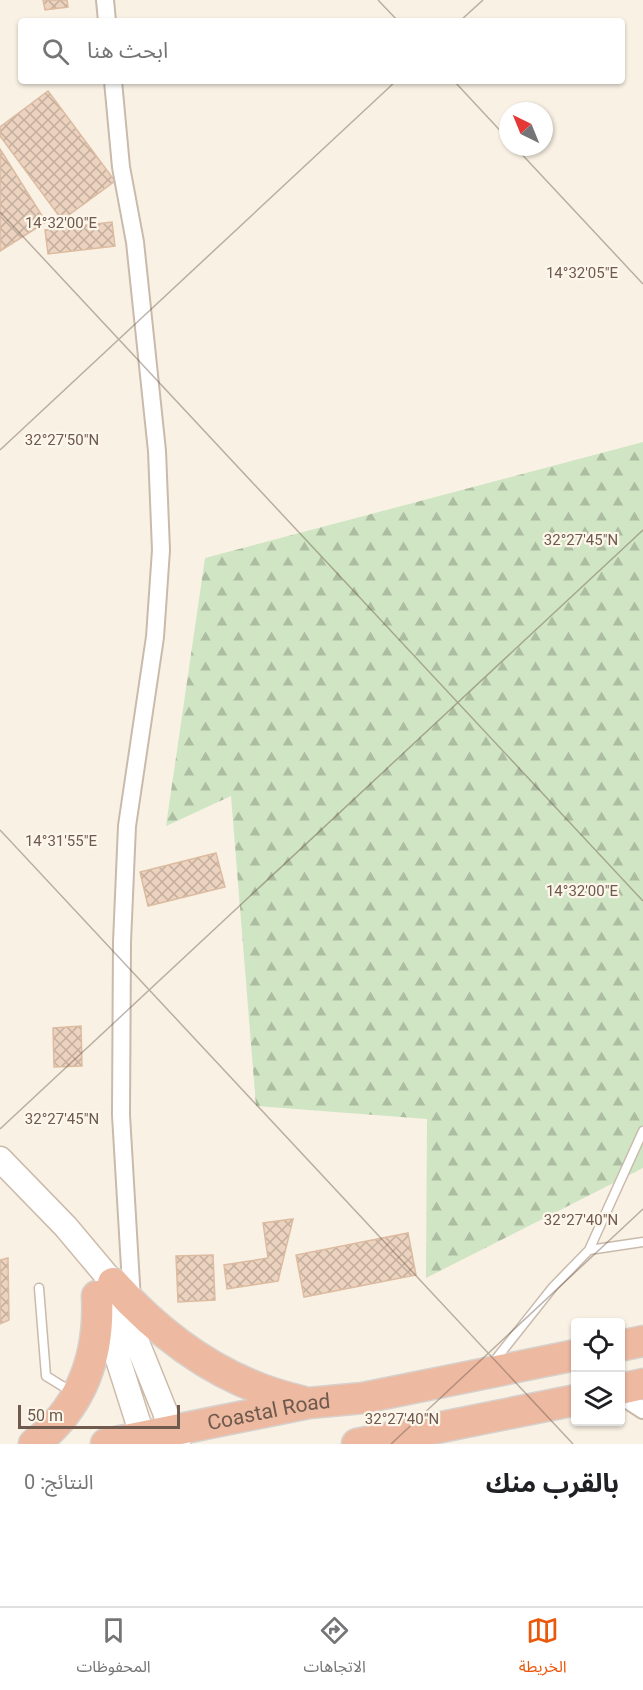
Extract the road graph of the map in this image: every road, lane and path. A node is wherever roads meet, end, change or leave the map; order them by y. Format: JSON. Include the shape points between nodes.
{"nodes":[{"id":1,"x":105,"y":0,"type":"edge"},
{"id":2,"x":107,"y":18,"type":"edge"},
{"id":3,"x":113,"y":84,"type":"edge"},
{"id":4,"x":643,"y":1131,"type":"edge"},
{"id":5,"x":0,"y":1159,"type":"edge"},
{"id":6,"x":643,"y":1242,"type":"edge"},
{"id":7,"x":589,"y":1250,"type":"junction"},
{"id":8,"x":39,"y":1288,"type":"dead end"},
{"id":9,"x":114,"y":1295,"type":"junction"},
{"id":10,"x":643,"y":1341,"type":"edge"},
{"id":11,"x":625,"y":1345,"type":"edge"},
{"id":12,"x":571,"y":1356,"type":"edge"},
{"id":13,"x":484,"y":1374,"type":"junction"},
{"id":14,"x":643,"y":1384,"type":"edge"},
{"id":15,"x":625,"y":1388,"type":"edge"},
{"id":16,"x":77,"y":1396,"type":"junction"},
{"id":17,"x":625,"y":1398,"type":"edge"},
{"id":18,"x":571,"y":1401,"type":"edge"},
{"id":19,"x":309,"y":1402,"type":"junction"},
{"id":20,"x":643,"y":1410,"type":"edge"},
{"id":21,"x":175,"y":1437,"type":"edge"},
{"id":22,"x":144,"y":1440,"type":"edge"},
{"id":23,"x":34,"y":1444,"type":"edge"},
{"id":24,"x":106,"y":1444,"type":"edge"},
{"id":25,"x":359,"y":1444,"type":"edge"}],
"edges":[{"from":1,"to":2,"type":"street"},
{"from":3,"to":9,"type":"street","via":[[157,451],[161,550],[156,637],[127,826]]},
{"from":4,"to":7,"type":"lane"},
{"from":5,"to":9,"type":"street","via":[[66,1227]]},
{"from":6,"to":7,"type":"lane"},
{"from":7,"to":13,"type":"lane","via":[[553,1287]]},
{"from":8,"to":16,"type":"lane","via":[[46,1376]]},
{"from":9,"to":16,"type":"highway"},
{"from":9,"to":19,"type":"highway","via":[[221,1371],[272,1394]]},
{"from":9,"to":21,"type":"street"},
{"from":9,"to":22,"type":"street"},
{"from":10,"to":11,"type":"highway"},
{"from":12,"to":13,"type":"highway","name":"Coastal Road"},
{"from":13,"to":19,"type":"highway","name":"Coastal Road","via":[[363,1398]]},
{"from":14,"to":15,"type":"highway"},
{"from":16,"to":23,"type":"highway","via":[[63,1417]]},
{"from":17,"to":20,"type":"street"},
{"from":18,"to":25,"type":"highway"},
{"from":19,"to":21,"type":"highway","name":"Coastal Road"},
{"from":21,"to":22,"type":"highway","name":"Coastal Road"},
{"from":22,"to":24,"type":"highway","name":"Coastal Road"}]}
